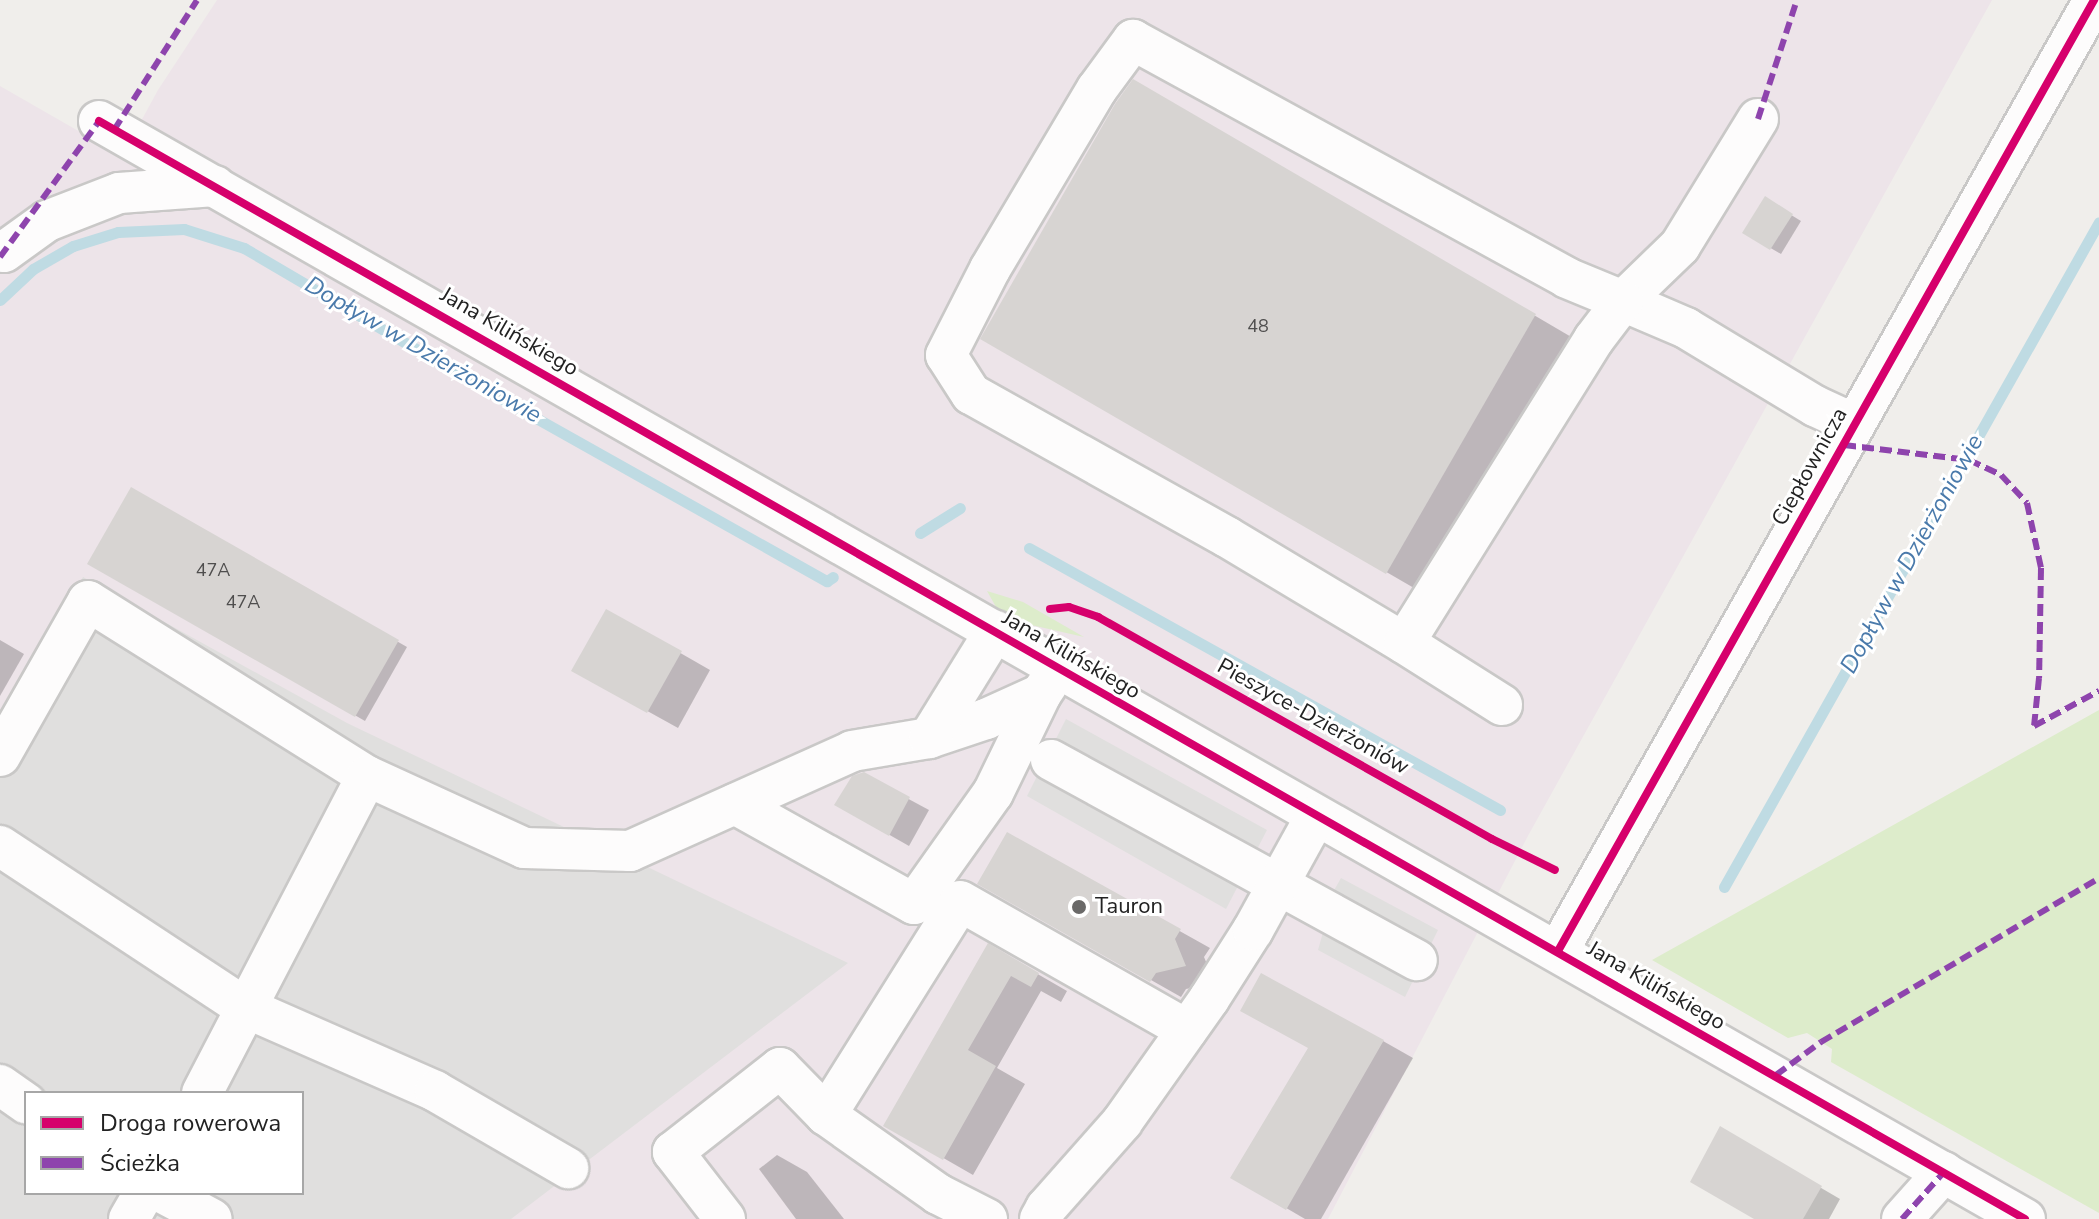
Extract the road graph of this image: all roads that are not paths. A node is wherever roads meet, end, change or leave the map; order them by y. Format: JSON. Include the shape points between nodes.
{"nodes":[{"id":1,"x":2094,"y":0,"type":"edge"},
{"id":2,"x":1758,"y":119,"type":"dead end"},
{"id":3,"x":99,"y":121,"type":"dead end"},
{"id":4,"x":215,"y":186,"type":"junction"},
{"id":5,"x":2,"y":251,"type":"edge"},
{"id":6,"x":1623,"y":301,"type":"junction"},
{"id":7,"x":1854,"y":424,"type":"junction"},
{"id":8,"x":995,"y":631,"type":"junction"},
{"id":9,"x":1404,"y":643,"type":"junction"},
{"id":10,"x":1050,"y":681,"type":"junction"},
{"id":11,"x":1502,"y":705,"type":"dead end"},
{"id":12,"x":929,"y":738,"type":"junction"},
{"id":13,"x":0,"y":756,"type":"edge"},
{"id":14,"x":1051,"y":760,"type":"dead end"},
{"id":15,"x":367,"y":776,"type":"junction"},
{"id":16,"x":735,"y":804,"type":"junction"},
{"id":17,"x":1316,"y":816,"type":"junction"},
{"id":18,"x":0,"y":846,"type":"edge"},
{"id":19,"x":1279,"y":885,"type":"junction"},
{"id":20,"x":1558,"y":951,"type":"junction"},
{"id":21,"x":1417,"y":960,"type":"dead end"},
{"id":22,"x":244,"y":1007,"type":"junction"},
{"id":23,"x":1187,"y":1030,"type":"junction"},
{"id":24,"x":0,"y":1085,"type":"edge"},
{"id":25,"x":203,"y":1091,"type":"edge"},
{"id":26,"x":24,"y":1102,"type":"edge"},
{"id":27,"x":826,"y":1115,"type":"junction"},
{"id":28,"x":568,"y":1168,"type":"dead end"},
{"id":29,"x":1944,"y":1172,"type":"junction"},
{"id":30,"x":143,"y":1195,"type":"edge"},
{"id":31,"x":167,"y":1195,"type":"edge"},
{"id":32,"x":129,"y":1219,"type":"edge"},
{"id":33,"x":212,"y":1219,"type":"edge"},
{"id":34,"x":725,"y":1219,"type":"edge"},
{"id":35,"x":987,"y":1219,"type":"edge"},
{"id":36,"x":1040,"y":1219,"type":"edge"},
{"id":37,"x":1902,"y":1219,"type":"edge"},
{"id":38,"x":2025,"y":1219,"type":"edge"}],
"edges":[{"from":1,"to":7,"type":"street","name":"Ciepłownicza"},
{"from":2,"to":6,"type":"street","via":[[1680,246]]},
{"from":3,"to":4,"type":"street","name":"Jana Kilińskiego"},
{"from":4,"to":5,"type":"street","via":[[119,193],[47,221]]},
{"from":4,"to":8,"type":"street","name":"Jana Kilińskiego"},
{"from":6,"to":7,"type":"street","via":[[1686,328]]},
{"from":6,"to":9,"type":"street"},
{"from":6,"to":9,"type":"street","via":[[1567,278],[1133,40],[1097,89],[990,269],[946,355],[971,394]]},
{"from":7,"to":20,"type":"street","name":"Ciepłownicza"},
{"from":8,"to":10,"type":"street","name":"Jana Kilińskiego"},
{"from":8,"to":12,"type":"street"},
{"from":9,"to":11,"type":"street"},
{"from":10,"to":12,"type":"street","via":[[986,719]]},
{"from":10,"to":16,"type":"street","via":[[993,793],[914,904]]},
{"from":10,"to":17,"type":"street","name":"Jana Kilińskiego"},
{"from":12,"to":16,"type":"street","via":[[852,751]]},
{"from":13,"to":15,"type":"street","via":[[88,601]]},
{"from":14,"to":19,"type":"street"},
{"from":15,"to":16,"type":"street","via":[[524,848],[630,851]]},
{"from":15,"to":22,"type":"street"},
{"from":17,"to":19,"type":"street"},
{"from":17,"to":20,"type":"street","name":"Jana Kilińskiego"},
{"from":18,"to":22,"type":"street"},
{"from":19,"to":21,"type":"street"},
{"from":19,"to":23,"type":"street"},
{"from":20,"to":29,"type":"street","name":"Jana Kilińskiego"},
{"from":22,"to":25,"type":"street"},
{"from":22,"to":28,"type":"street","via":[[435,1091]]},
{"from":23,"to":27,"type":"street","via":[[960,901]]},
{"from":23,"to":36,"type":"street","via":[[1122,1122]]},
{"from":24,"to":26,"type":"street"},
{"from":27,"to":34,"type":"street","via":[[780,1068],[673,1152]]},
{"from":27,"to":35,"type":"street","via":[[938,1194]]},
{"from":29,"to":37,"type":"street"},
{"from":29,"to":38,"type":"street","name":"Jana Kilińskiego"},
{"from":30,"to":32,"type":"street"},
{"from":31,"to":33,"type":"street"}]}
